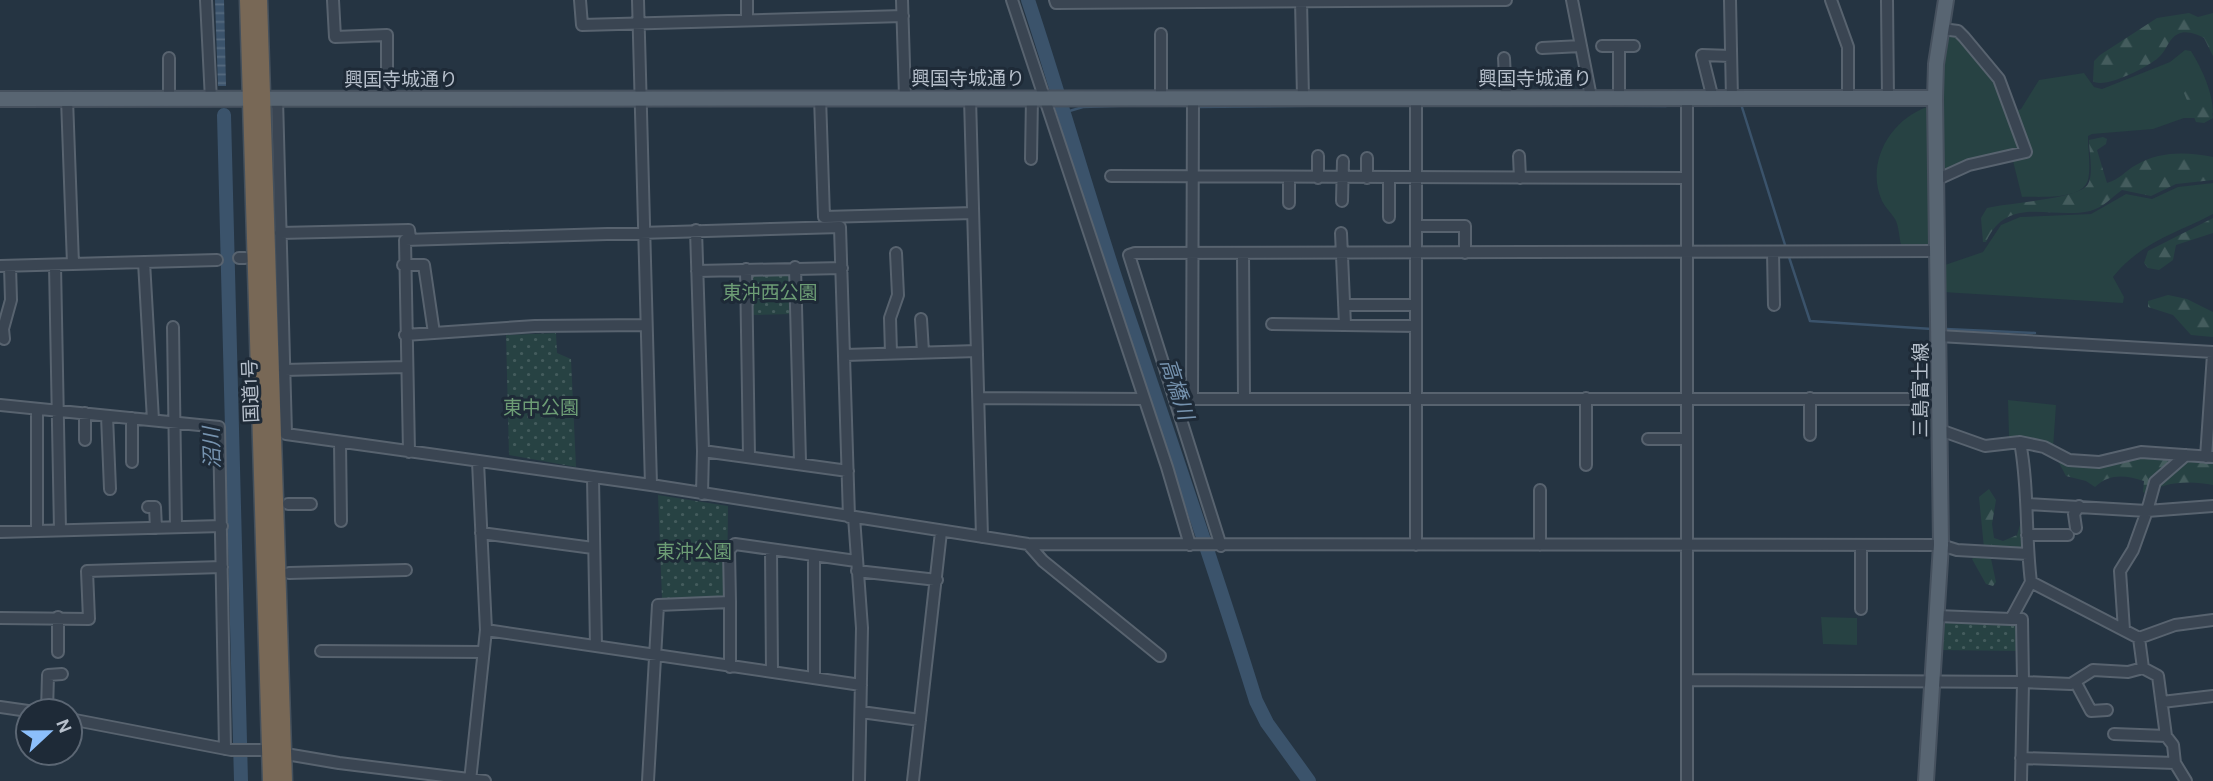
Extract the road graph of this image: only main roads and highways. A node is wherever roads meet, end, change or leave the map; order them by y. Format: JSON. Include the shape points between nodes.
{"nodes":[{"id":1,"x":248,"y":0,"type":"edge"},
{"id":2,"x":259,"y":0,"type":"edge"},
{"id":3,"x":1946,"y":0,"type":"edge"},
{"id":4,"x":1936,"y":98,"type":"junction"},
{"id":5,"x":0,"y":99,"type":"edge"},
{"id":6,"x":263,"y":99,"type":"junction"},
{"id":7,"x":277,"y":752,"type":"junction"},
{"id":8,"x":271,"y":781,"type":"edge"},
{"id":9,"x":284,"y":781,"type":"edge"},
{"id":10,"x":1926,"y":781,"type":"edge"}],
"edges":[{"from":1,"to":6,"type":"highway","name":"国道1号"},
{"from":2,"to":6,"type":"highway","name":"国道1号"},
{"from":3,"to":4,"type":"main road","name":"三島富士線"},
{"from":4,"to":6,"type":"main road","name":"興国寺城通り","via":[[1416,97],[1192,103],[1071,97]]},
{"from":4,"to":10,"type":"main road","name":"三島富士線","via":[[1941,545]]},
{"from":5,"to":6,"type":"main road","name":"興国寺城通り"},
{"from":6,"to":7,"type":"highway","name":"国道1号"},
{"from":7,"to":8,"type":"highway","name":"国道1号"},
{"from":7,"to":9,"type":"highway","name":"国道1号"}]}
